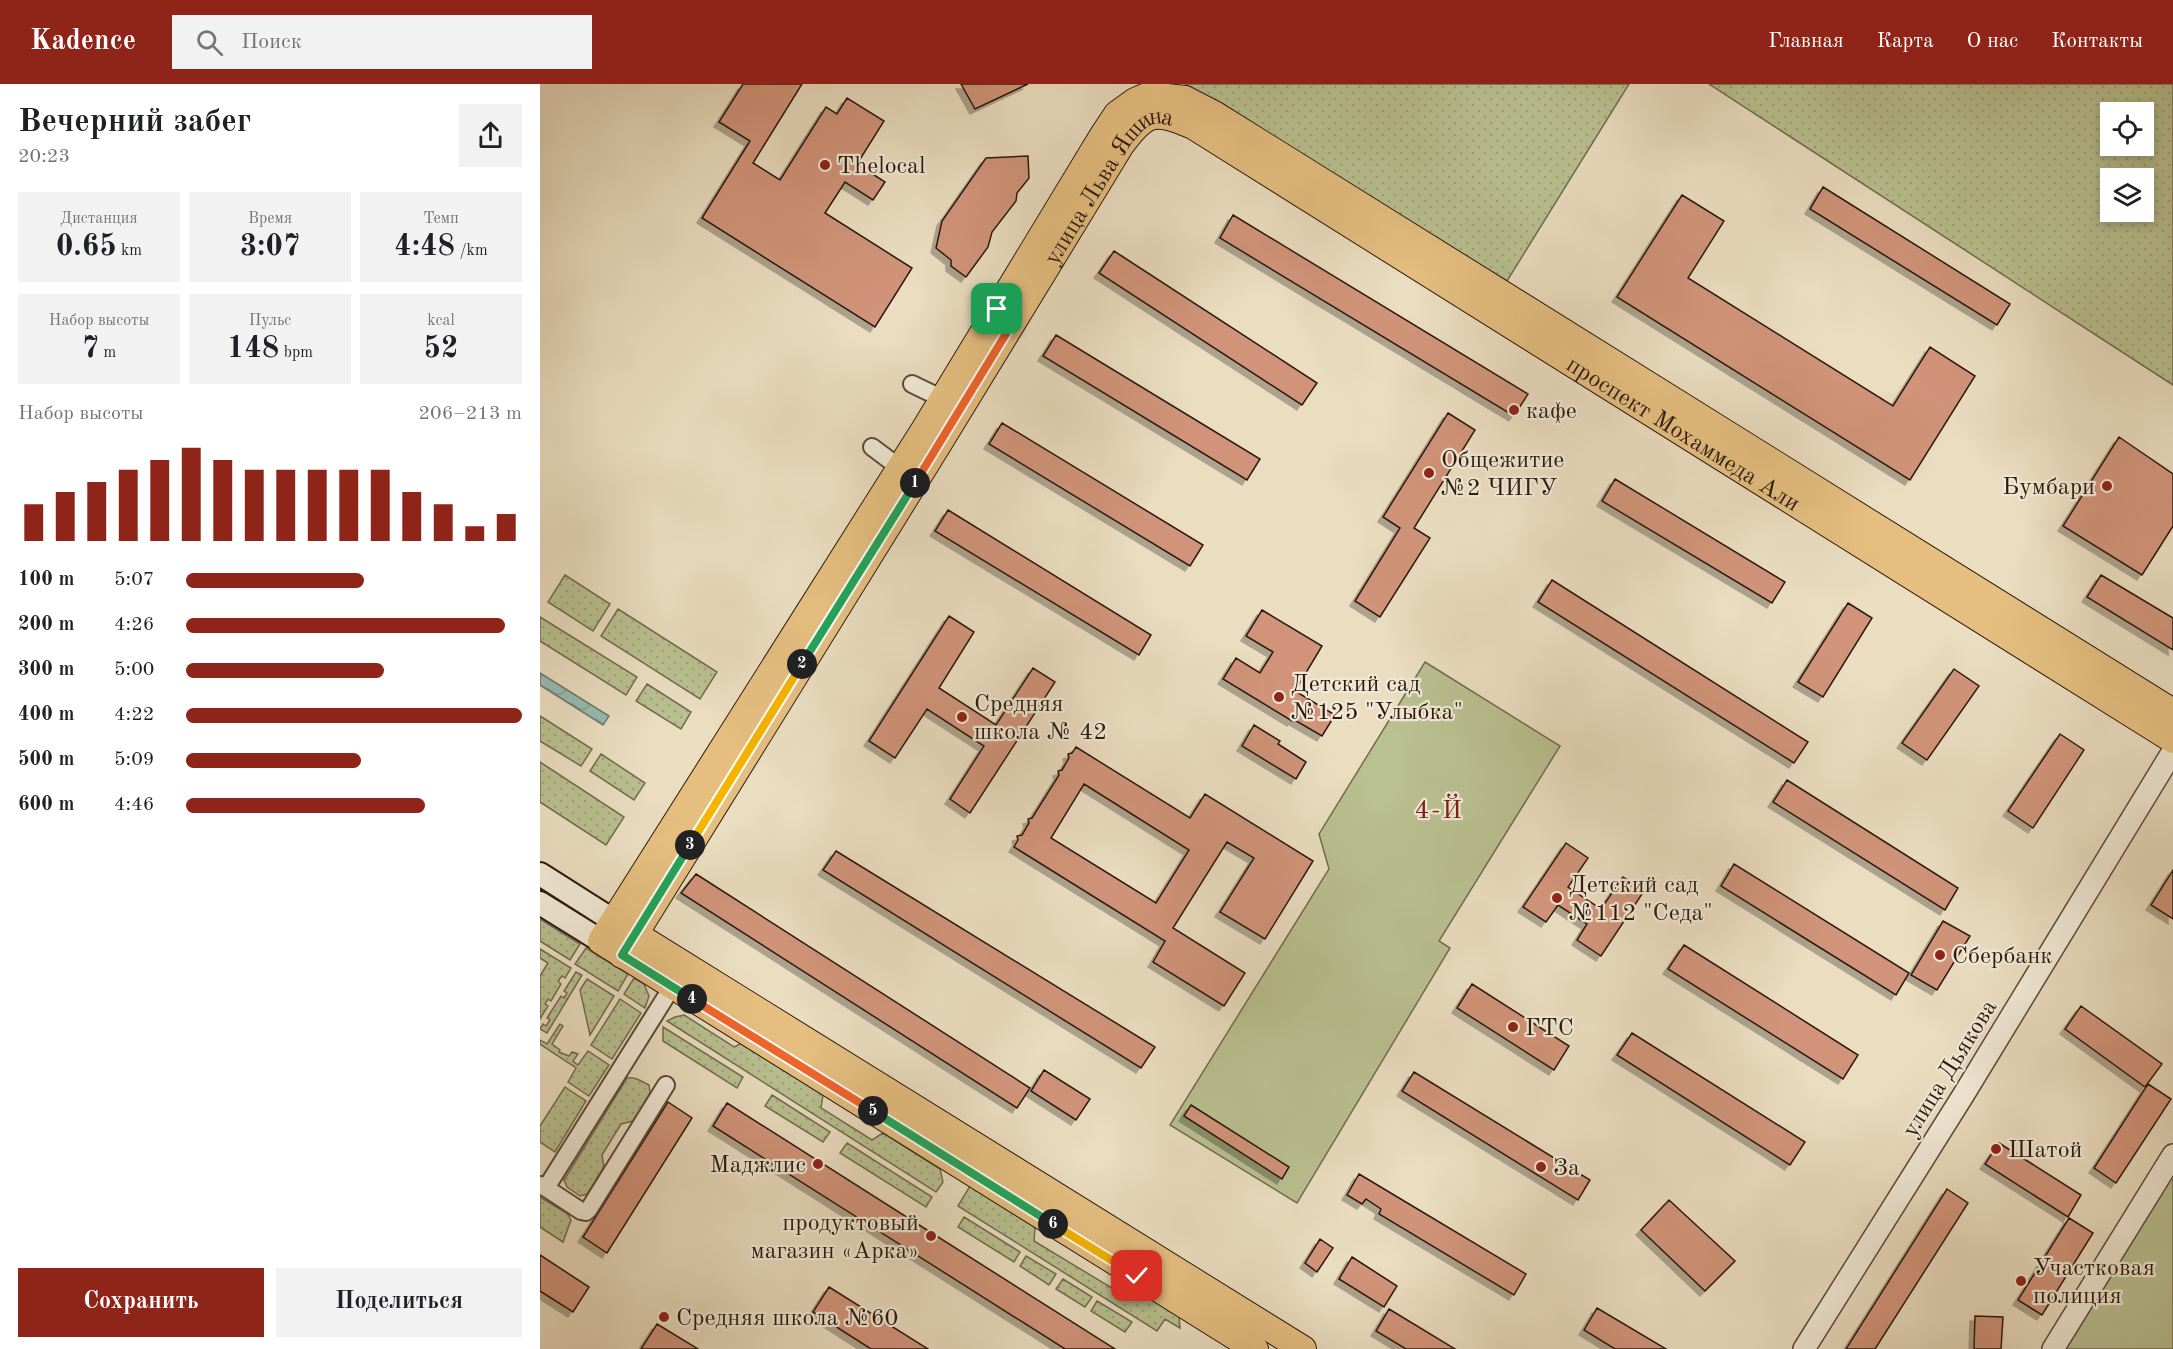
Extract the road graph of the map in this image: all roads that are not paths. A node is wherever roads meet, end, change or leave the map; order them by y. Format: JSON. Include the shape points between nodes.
{"nodes":[{"id":1,"x":1204,"y":120,"type":"junction"},
{"id":2,"x":1006,"y":314,"type":"junction"},
{"id":3,"x":912,"y":384,"type":"dead end"},
{"id":4,"x":943,"y":399,"type":"junction"},
{"id":5,"x":872,"y":447,"type":"dead end"},
{"id":6,"x":900,"y":468,"type":"junction"},
{"id":7,"x":2173,"y":712,"type":"edge"},
{"id":8,"x":2173,"y":740,"type":"edge"},
{"id":9,"x":2173,"y":752,"type":"edge"},
{"id":10,"x":540,"y":874,"type":"edge"},
{"id":11,"x":540,"y":903,"type":"edge"},
{"id":12,"x":618,"y":938,"type":"junction"},
{"id":13,"x":672,"y":987,"type":"junction"},
{"id":14,"x":666,"y":1085,"type":"dead end"},
{"id":15,"x":2173,"y":1155,"type":"edge"},
{"id":16,"x":543,"y":1187,"type":"edge"},
{"id":17,"x":1255,"y":1349,"type":"edge"},
{"id":18,"x":1303,"y":1349,"type":"edge"},
{"id":19,"x":1804,"y":1349,"type":"edge"},
{"id":20,"x":2053,"y":1349,"type":"edge"}],
"edges":[{"from":1,"to":2,"type":"main road","name":"улица Льва Яшина","via":[[1168,115],[1143,119],[1133,128]]},
{"from":1,"to":7,"type":"main road","name":"проспект Мохаммеда Али"},
{"from":1,"to":8,"type":"main road","name":"проспект Мохаммеда Али"},
{"from":2,"to":4,"type":"main road","name":"улица Льва Яшина"},
{"from":2,"to":12,"type":"main road","name":"улица Льва Яшина"},
{"from":3,"to":4,"type":"street"},
{"from":4,"to":6,"type":"main road","name":"улица Льва Яшина"},
{"from":5,"to":6,"type":"street"},
{"from":6,"to":12,"type":"main road","name":"улица Льва Яшина"},
{"from":9,"to":19,"type":"street","name":"улица Дьякова"},
{"from":10,"to":12,"type":"main road"},
{"from":11,"to":12,"type":"main road"},
{"from":12,"to":13,"type":"main road"},
{"from":12,"to":18,"type":"main road"},
{"from":13,"to":16,"type":"street"},
{"from":13,"to":17,"type":"main road"},
{"from":14,"to":16,"type":"street","via":[[589,1209],[581,1211]]},
{"from":15,"to":20,"type":"street"}]}
